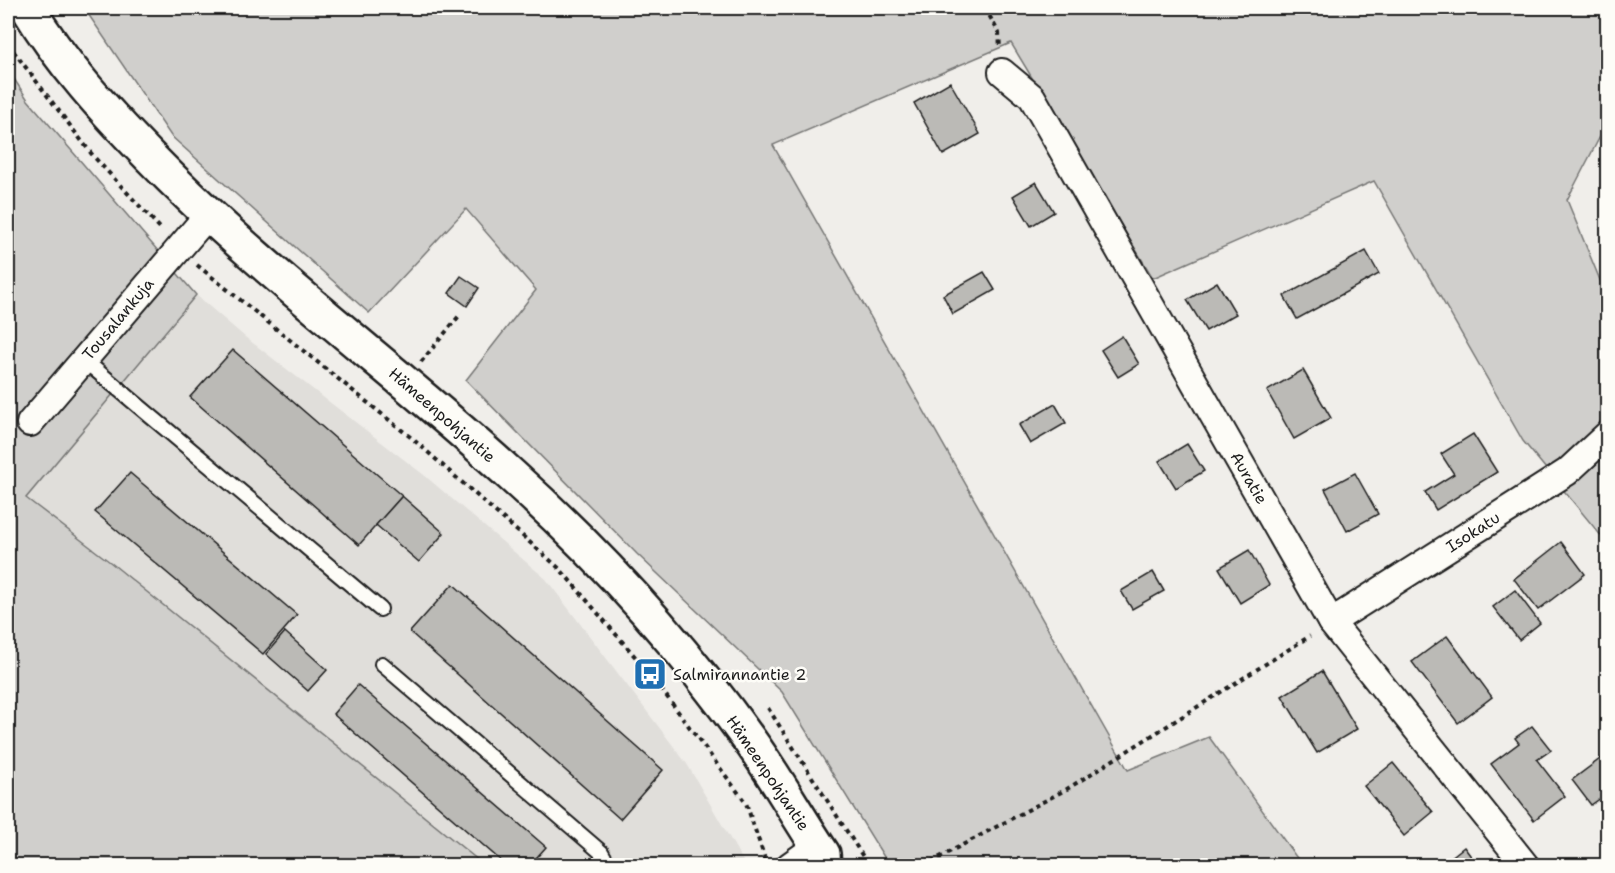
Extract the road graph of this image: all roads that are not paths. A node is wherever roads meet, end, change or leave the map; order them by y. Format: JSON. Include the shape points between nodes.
{"nodes":[{"id":1,"x":28,"y":8,"type":"edge"},
{"id":2,"x":1002,"y":72,"type":"road end"},
{"id":3,"x":207,"y":216,"type":"junction"},
{"id":4,"x":84,"y":360,"type":"junction"},
{"id":5,"x":30,"y":423,"type":"dead end"},
{"id":6,"x":1608,"y":434,"type":"edge"},
{"id":7,"x":380,"y":609,"type":"dead end"},
{"id":8,"x":1331,"y":622,"type":"junction"},
{"id":9,"x":382,"y":664,"type":"dead end"},
{"id":10,"x":827,"y":858,"type":"edge"},
{"id":11,"x":609,"y":866,"type":"edge"},
{"id":12,"x":789,"y":866,"type":"edge"},
{"id":13,"x":1526,"y":866,"type":"edge"}],
"edges":[{"from":1,"to":3,"type":"main road","name":"Hämeenpohjantie","via":[[72,71],[107,112]]},
{"from":2,"to":8,"type":"street","name":"Auratie","via":[[1032,97]]},
{"from":3,"to":4,"type":"street","name":"Tousalankuja"},
{"from":3,"to":10,"type":"main road","name":"Hämeenpohjantie","via":[[509,473],[627,588],[751,742]]},
{"from":4,"to":5,"type":"street","name":"Tousalankuja"},
{"from":4,"to":7,"type":"lane"},
{"from":6,"to":8,"type":"street","name":"Isokatu","via":[[1567,472]]},
{"from":8,"to":13,"type":"street","name":"Auratie"},
{"from":9,"to":11,"type":"lane","via":[[601,852]]},
{"from":10,"to":12,"type":"street"}]}
